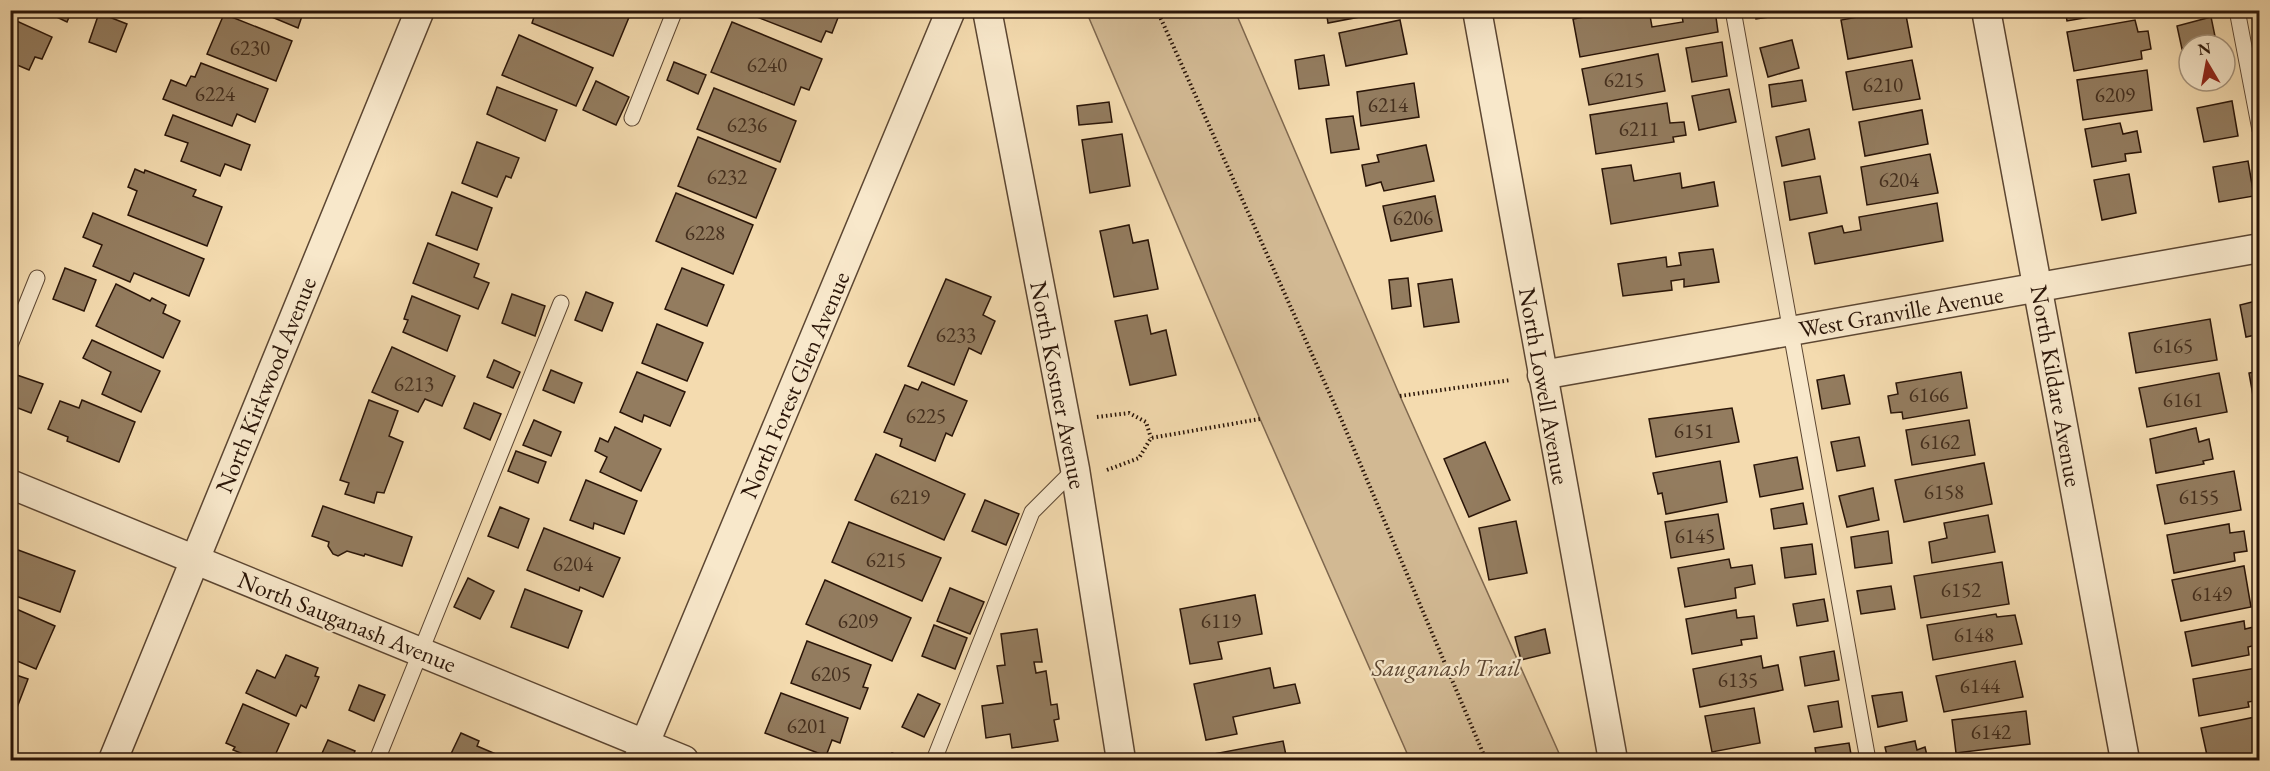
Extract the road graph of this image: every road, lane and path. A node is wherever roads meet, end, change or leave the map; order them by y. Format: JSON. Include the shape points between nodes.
{"nodes":[{"id":1,"x":420,"y":10,"type":"edge"},
{"id":2,"x":675,"y":10,"type":"edge"},
{"id":3,"x":951,"y":10,"type":"edge"},
{"id":4,"x":987,"y":10,"type":"edge"},
{"id":5,"x":1157,"y":10,"type":"edge"},
{"id":6,"x":1477,"y":10,"type":"edge"},
{"id":7,"x":1733,"y":10,"type":"edge"},
{"id":8,"x":1986,"y":10,"type":"edge"},
{"id":9,"x":2237,"y":10,"type":"edge"},
{"id":10,"x":632,"y":118,"type":"dead end"},
{"id":11,"x":2259,"y":130,"type":"edge"},
{"id":12,"x":2259,"y":248,"type":"edge"},
{"id":13,"x":37,"y":278,"type":"dead end"},
{"id":14,"x":2038,"y":287,"type":"junction"},
{"id":15,"x":561,"y":303,"type":"dead end"},
{"id":16,"x":1792,"y":331,"type":"junction"},
{"id":17,"x":10,"y":345,"type":"edge"},
{"id":18,"x":1542,"y":375,"type":"junction"},
{"id":19,"x":1400,"y":396,"type":"dead end"},
{"id":20,"x":1097,"y":417,"type":"dead end"},
{"id":21,"x":1260,"y":420,"type":"dead end"},
{"id":22,"x":1151,"y":438,"type":"junction"},
{"id":23,"x":1075,"y":469,"type":"junction"},
{"id":24,"x":1107,"y":470,"type":"dead end"},
{"id":25,"x":10,"y":484,"type":"edge"},
{"id":26,"x":195,"y":560,"type":"junction"},
{"id":27,"x":420,"y":652,"type":"junction"},
{"id":28,"x":641,"y":752,"type":"edge"},
{"id":29,"x":113,"y":760,"type":"edge"},
{"id":30,"x":377,"y":760,"type":"edge"},
{"id":31,"x":684,"y":760,"type":"edge"},
{"id":32,"x":934,"y":760,"type":"edge"},
{"id":33,"x":1121,"y":760,"type":"edge"},
{"id":34,"x":1486,"y":760,"type":"edge"},
{"id":35,"x":1613,"y":760,"type":"edge"},
{"id":36,"x":1868,"y":760,"type":"edge"},
{"id":37,"x":2125,"y":760,"type":"edge"}],
"edges":[{"from":1,"to":26,"type":"street","name":"North Kirkwood Avenue"},
{"from":2,"to":10,"type":"lane"},
{"from":3,"to":28,"type":"street","name":"North Forest Glen Avenue"},
{"from":4,"to":23,"type":"street","name":"North Kostner Avenue"},
{"from":5,"to":34,"type":"path","via":[[1342,421]]},
{"from":6,"to":18,"type":"street","name":"North Lowell Avenue"},
{"from":7,"to":16,"type":"lane"},
{"from":8,"to":14,"type":"street","name":"North Kildare Avenue"},
{"from":9,"to":11,"type":"lane"},
{"from":12,"to":14,"type":"street","name":"West Granville Avenue"},
{"from":13,"to":17,"type":"lane"},
{"from":14,"to":16,"type":"street","name":"West Granville Avenue"},
{"from":14,"to":37,"type":"street","name":"North Kildare Avenue"},
{"from":15,"to":27,"type":"lane"},
{"from":16,"to":18,"type":"street","name":"West Granville Avenue"},
{"from":16,"to":36,"type":"lane"},
{"from":18,"to":19,"type":"path"},
{"from":18,"to":35,"type":"street","name":"North Lowell Avenue"},
{"from":20,"to":22,"type":"path","via":[[1130,413],[1146,422]]},
{"from":21,"to":22,"type":"path"},
{"from":22,"to":24,"type":"path","via":[[1139,458]]},
{"from":23,"to":32,"type":"lane","via":[[1032,512]]},
{"from":23,"to":33,"type":"street","name":"North Kostner Avenue"},
{"from":25,"to":26,"type":"street","name":"North Sauganash Avenue"},
{"from":26,"to":27,"type":"street","name":"North Sauganash Avenue"},
{"from":26,"to":29,"type":"street","name":"North Kirkwood Avenue"},
{"from":27,"to":28,"type":"street","name":"North Sauganash Avenue"},
{"from":27,"to":30,"type":"lane"},
{"from":28,"to":31,"type":"street","name":"North Sauganash Avenue"}]}
